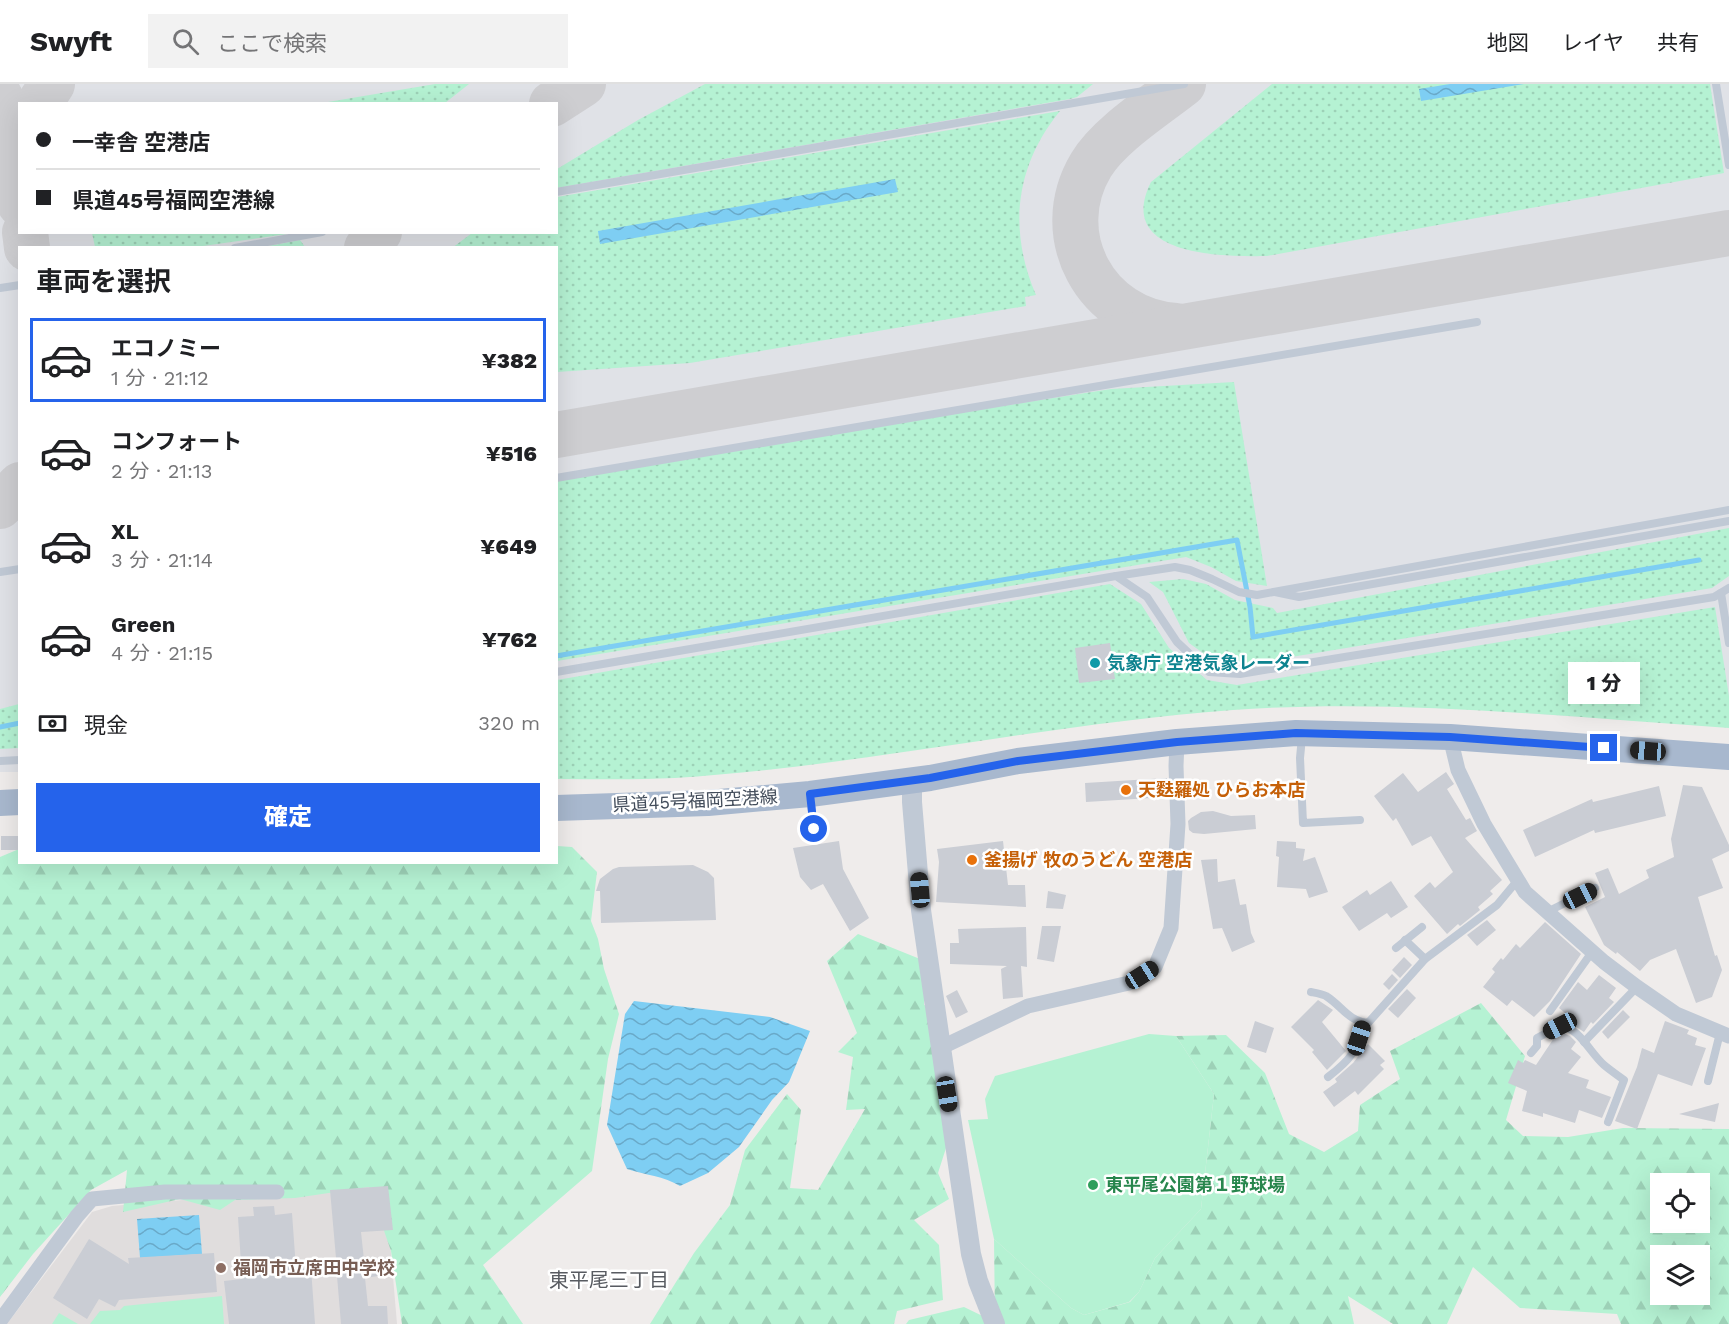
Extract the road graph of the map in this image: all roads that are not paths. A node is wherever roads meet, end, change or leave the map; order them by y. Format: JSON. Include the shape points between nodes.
{"nodes":[{"id":1,"x":1184,"y":84,"type":"edge"},
{"id":2,"x":1716,"y":84,"type":"edge"},
{"id":3,"x":1729,"y":165,"type":"edge"},
{"id":4,"x":558,"y":192,"type":"edge"},
{"id":5,"x":311,"y":234,"type":"edge"},
{"id":6,"x":247,"y":246,"type":"edge"},
{"id":7,"x":18,"y":285,"type":"edge"},
{"id":8,"x":0,"y":288,"type":"edge"},
{"id":9,"x":1477,"y":322,"type":"dead end"},
{"id":10,"x":558,"y":478,"type":"edge"},
{"id":11,"x":1729,"y":510,"type":"edge"},
{"id":12,"x":1729,"y":521,"type":"edge"},
{"id":13,"x":18,"y":569,"type":"edge"},
{"id":14,"x":0,"y":572,"type":"edge"},
{"id":15,"x":1116,"y":576,"type":"junction"},
{"id":16,"x":1729,"y":588,"type":"edge"},
{"id":17,"x":1271,"y":592,"type":"junction"},
{"id":18,"x":1721,"y":593,"type":"junction"},
{"id":19,"x":1729,"y":643,"type":"edge"},
{"id":20,"x":558,"y":672,"type":"edge"},
{"id":21,"x":1302,"y":734,"type":"junction"},
{"id":22,"x":1450,"y":737,"type":"junction"},
{"id":23,"x":1177,"y":742,"type":"junction"},
{"id":24,"x":1729,"y":757,"type":"edge"},
{"id":25,"x":18,"y":760,"type":"edge"},
{"id":26,"x":0,"y":761,"type":"edge"},
{"id":27,"x":912,"y":781,"type":"junction"},
{"id":28,"x":810,"y":794,"type":"junction"},
{"id":29,"x":0,"y":802,"type":"edge"},
{"id":30,"x":18,"y":802,"type":"edge"},
{"id":31,"x":558,"y":808,"type":"edge"},
{"id":32,"x":1360,"y":820,"type":"dead end"},
{"id":33,"x":814,"y":829,"type":"dead end"},
{"id":34,"x":1517,"y":881,"type":"junction"},
{"id":35,"x":1595,"y":888,"type":"dead end"},
{"id":36,"x":1549,"y":911,"type":"junction"},
{"id":37,"x":1422,"y":927,"type":"dead end"},
{"id":38,"x":1405,"y":940,"type":"junction"},
{"id":39,"x":1396,"y":948,"type":"dead end"},
{"id":40,"x":1592,"y":952,"type":"junction"},
{"id":41,"x":1425,"y":959,"type":"junction"},
{"id":42,"x":1637,"y":987,"type":"junction"},
{"id":43,"x":1311,"y":992,"type":"dead end"},
{"id":44,"x":1550,"y":1011,"type":"dead end"},
{"id":45,"x":1364,"y":1023,"type":"junction"},
{"id":46,"x":1725,"y":1034,"type":"edge"},
{"id":47,"x":1584,"y":1042,"type":"junction"},
{"id":48,"x":940,"y":1048,"type":"junction"},
{"id":49,"x":1531,"y":1053,"type":"dead end"},
{"id":50,"x":1328,"y":1077,"type":"dead end"},
{"id":51,"x":1708,"y":1081,"type":"dead end"},
{"id":52,"x":1608,"y":1122,"type":"dead end"},
{"id":53,"x":277,"y":1192,"type":"dead end"},
{"id":54,"x":0,"y":1321,"type":"edge"},
{"id":55,"x":995,"y":1324,"type":"edge"}],
"edges":[{"from":1,"to":4,"type":"lane"},
{"from":2,"to":3,"type":"lane"},
{"from":5,"to":6,"type":"lane"},
{"from":7,"to":8,"type":"lane"},
{"from":9,"to":10,"type":"lane"},
{"from":11,"to":17,"type":"lane"},
{"from":12,"to":17,"type":"lane","via":[[1299,597]]},
{"from":13,"to":14,"type":"lane"},
{"from":15,"to":17,"type":"lane","via":[[1175,567],[1239,592]]},
{"from":15,"to":18,"type":"lane","via":[[1147,597],[1177,642],[1209,672],[1240,674]]},
{"from":15,"to":20,"type":"lane"},
{"from":16,"to":18,"type":"lane"},
{"from":18,"to":19,"type":"lane"},
{"from":21,"to":22,"type":"main road","name":"県道45号福岡空港線"},
{"from":21,"to":23,"type":"main road","name":"県道45号福岡空港線"},
{"from":21,"to":32,"type":"lane","via":[[1303,823]]},
{"from":22,"to":24,"type":"main road","name":"県道45号福岡空港線"},
{"from":22,"to":34,"type":"street","via":[[1458,770]]},
{"from":23,"to":27,"type":"main road","name":"県道45号福岡空港線"},
{"from":23,"to":48,"type":"street","via":[[1171,928],[1155,967],[1129,983],[1028,1006]]},
{"from":25,"to":26,"type":"lane"},
{"from":27,"to":28,"type":"main road","name":"県道45号福岡空港線"},
{"from":27,"to":48,"type":"street","via":[[919,828],[921,910]]},
{"from":28,"to":31,"type":"main road","name":"県道45号福岡空港線","via":[[708,803]]},
{"from":28,"to":33,"type":"lane"},
{"from":29,"to":30,"type":"main road"},
{"from":34,"to":36,"type":"street"},
{"from":34,"to":41,"type":"lane","via":[[1497,904]]},
{"from":35,"to":36,"type":"lane"},
{"from":36,"to":40,"type":"street"},
{"from":37,"to":38,"type":"lane"},
{"from":38,"to":39,"type":"lane"},
{"from":38,"to":41,"type":"lane"},
{"from":40,"to":42,"type":"street"},
{"from":40,"to":44,"type":"lane"},
{"from":41,"to":45,"type":"lane"},
{"from":42,"to":46,"type":"street","via":[[1676,1014]]},
{"from":42,"to":47,"type":"lane"},
{"from":43,"to":45,"type":"lane","via":[[1325,996],[1349,1017]]},
{"from":45,"to":50,"type":"lane","via":[[1354,1053]]},
{"from":46,"to":51,"type":"lane"},
{"from":47,"to":49,"type":"lane","via":[[1560,1026],[1537,1038]]},
{"from":47,"to":52,"type":"lane","via":[[1602,1064],[1624,1080]]},
{"from":48,"to":55,"type":"street","via":[[971,1254]]},
{"from":53,"to":54,"type":"street","via":[[165,1192],[92,1199]]}]}
